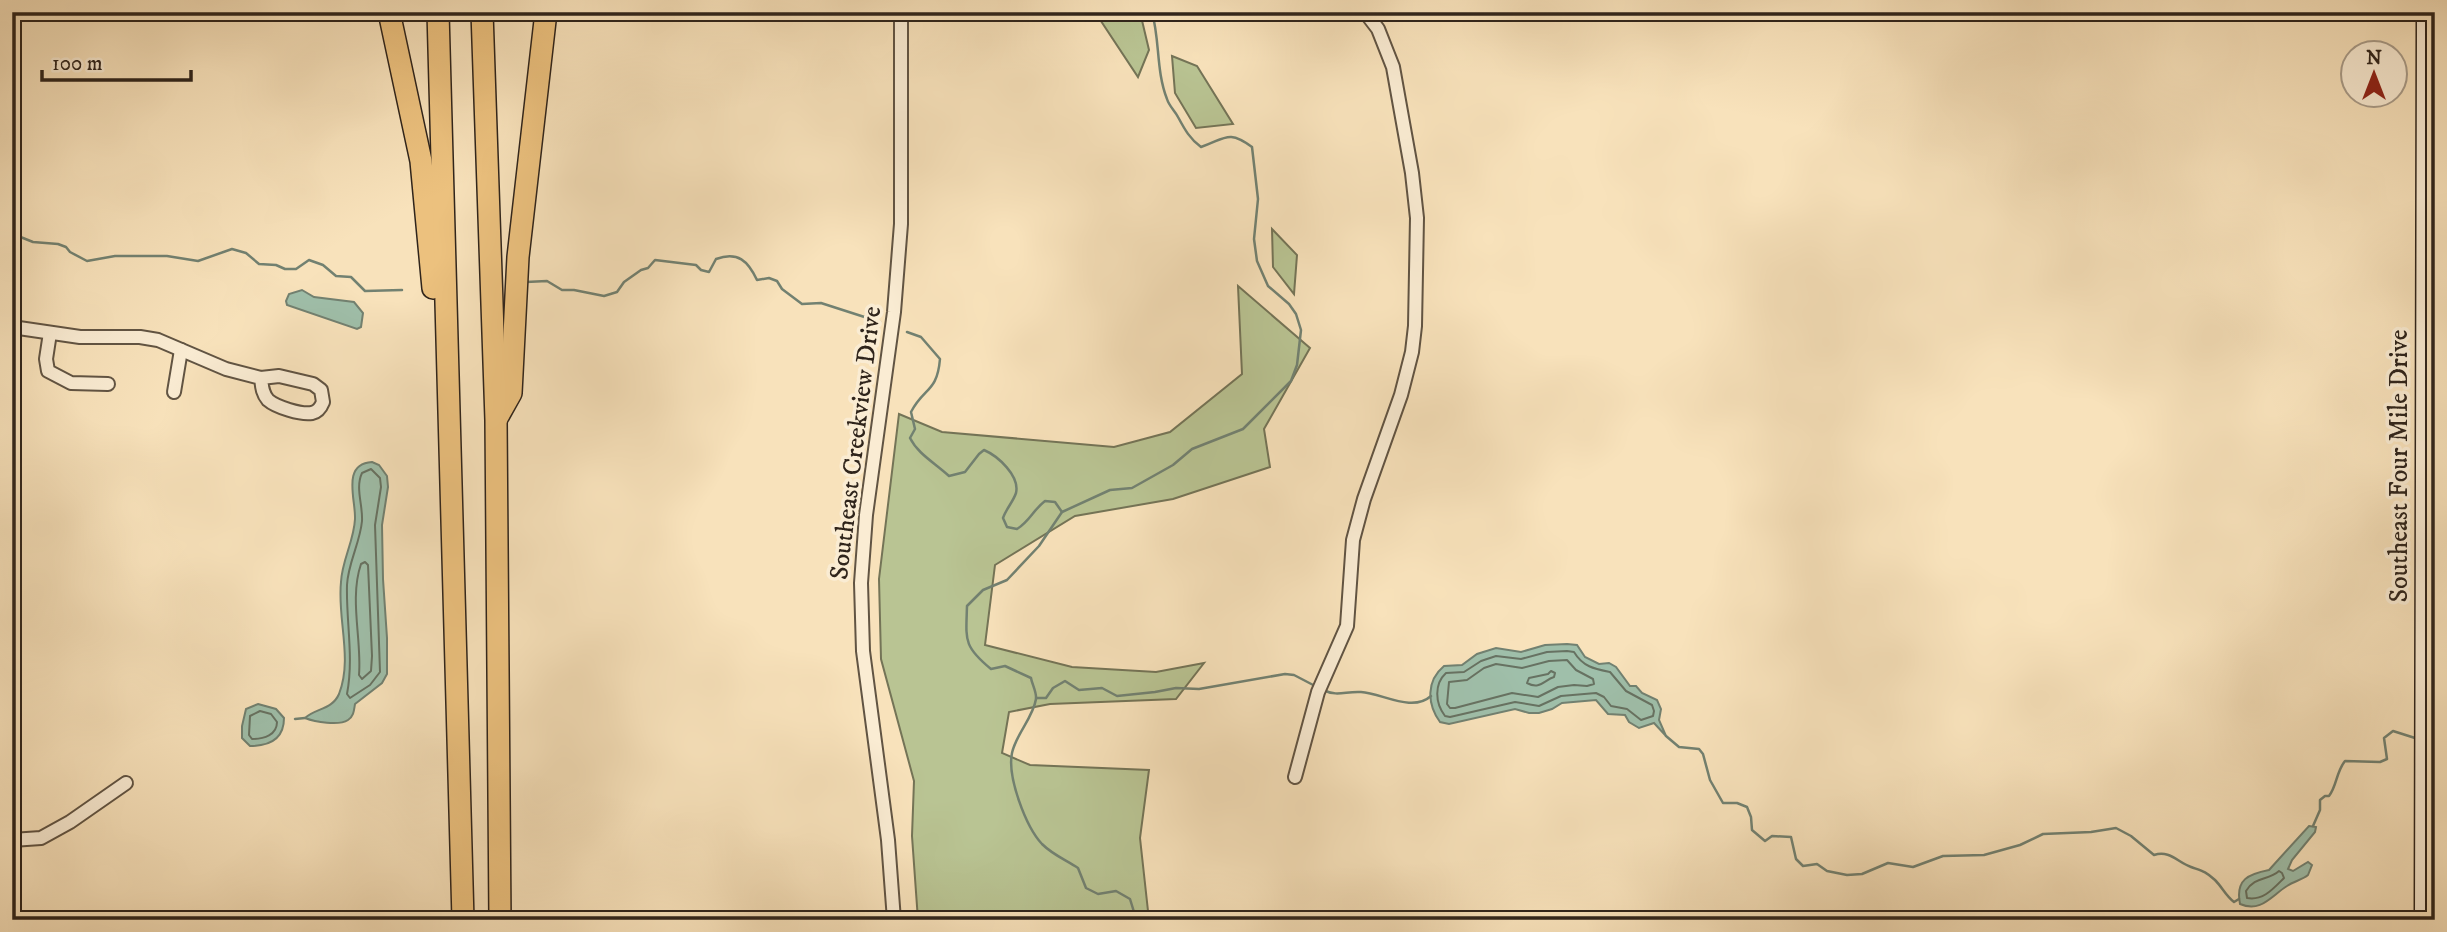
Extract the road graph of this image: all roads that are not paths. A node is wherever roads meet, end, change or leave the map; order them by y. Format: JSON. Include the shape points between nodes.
{"nodes":[{"id":1,"x":389,"y":12,"type":"edge"},
{"id":2,"x":438,"y":12,"type":"edge"},
{"id":3,"x":482,"y":12,"type":"edge"},
{"id":4,"x":546,"y":12,"type":"edge"},
{"id":5,"x":901,"y":12,"type":"edge"},
{"id":6,"x":1366,"y":12,"type":"edge"},
{"id":7,"x":2426,"y":12,"type":"edge"},
{"id":8,"x":12,"y":327,"type":"edge"},
{"id":9,"x":50,"y":333,"type":"junction"},
{"id":10,"x":181,"y":350,"type":"junction"},
{"id":11,"x":261,"y":378,"type":"junction"},
{"id":12,"x":108,"y":384,"type":"dead end"},
{"id":13,"x":174,"y":391,"type":"dead end"},
{"id":14,"x":449,"y":404,"type":"junction"},
{"id":15,"x":496,"y":420,"type":"junction"},
{"id":16,"x":1295,"y":777,"type":"dead end"},
{"id":17,"x":126,"y":783,"type":"dead end"},
{"id":18,"x":12,"y":839,"type":"edge"},
{"id":19,"x":463,"y":920,"type":"edge"},
{"id":20,"x":500,"y":920,"type":"edge"},
{"id":21,"x":894,"y":920,"type":"edge"},
{"id":22,"x":2424,"y":920,"type":"edge"}],
"edges":[{"from":1,"to":14,"type":"highway","via":[[421,161],[437,356]]},
{"from":2,"to":14,"type":"highway"},
{"from":3,"to":15,"type":"highway"},
{"from":4,"to":15,"type":"highway","via":[[518,257],[511,393]]},
{"from":5,"to":21,"type":"street","name":"Southeast Creekview Drive","via":[[901,224],[861,583],[863,651]]},
{"from":6,"to":16,"type":"street","via":[[1393,67],[1412,173],[1415,326],[1401,395],[1353,540],[1347,625],[1318,692]]},
{"from":7,"to":22,"type":"main road","name":"Southeast Four Mile Drive"},
{"from":8,"to":9,"type":"street"},
{"from":9,"to":10,"type":"street","via":[[140,337]]},
{"from":9,"to":12,"type":"street","via":[[48,371],[71,383]]},
{"from":10,"to":11,"type":"street"},
{"from":10,"to":13,"type":"street"},
{"from":11,"to":11,"type":"street","via":[[279,376],[316,386],[323,395],[321,407],[311,413],[274,404],[263,392]]},
{"from":14,"to":19,"type":"highway"},
{"from":15,"to":20,"type":"highway"},
{"from":17,"to":18,"type":"street","via":[[41,838]]}]}
